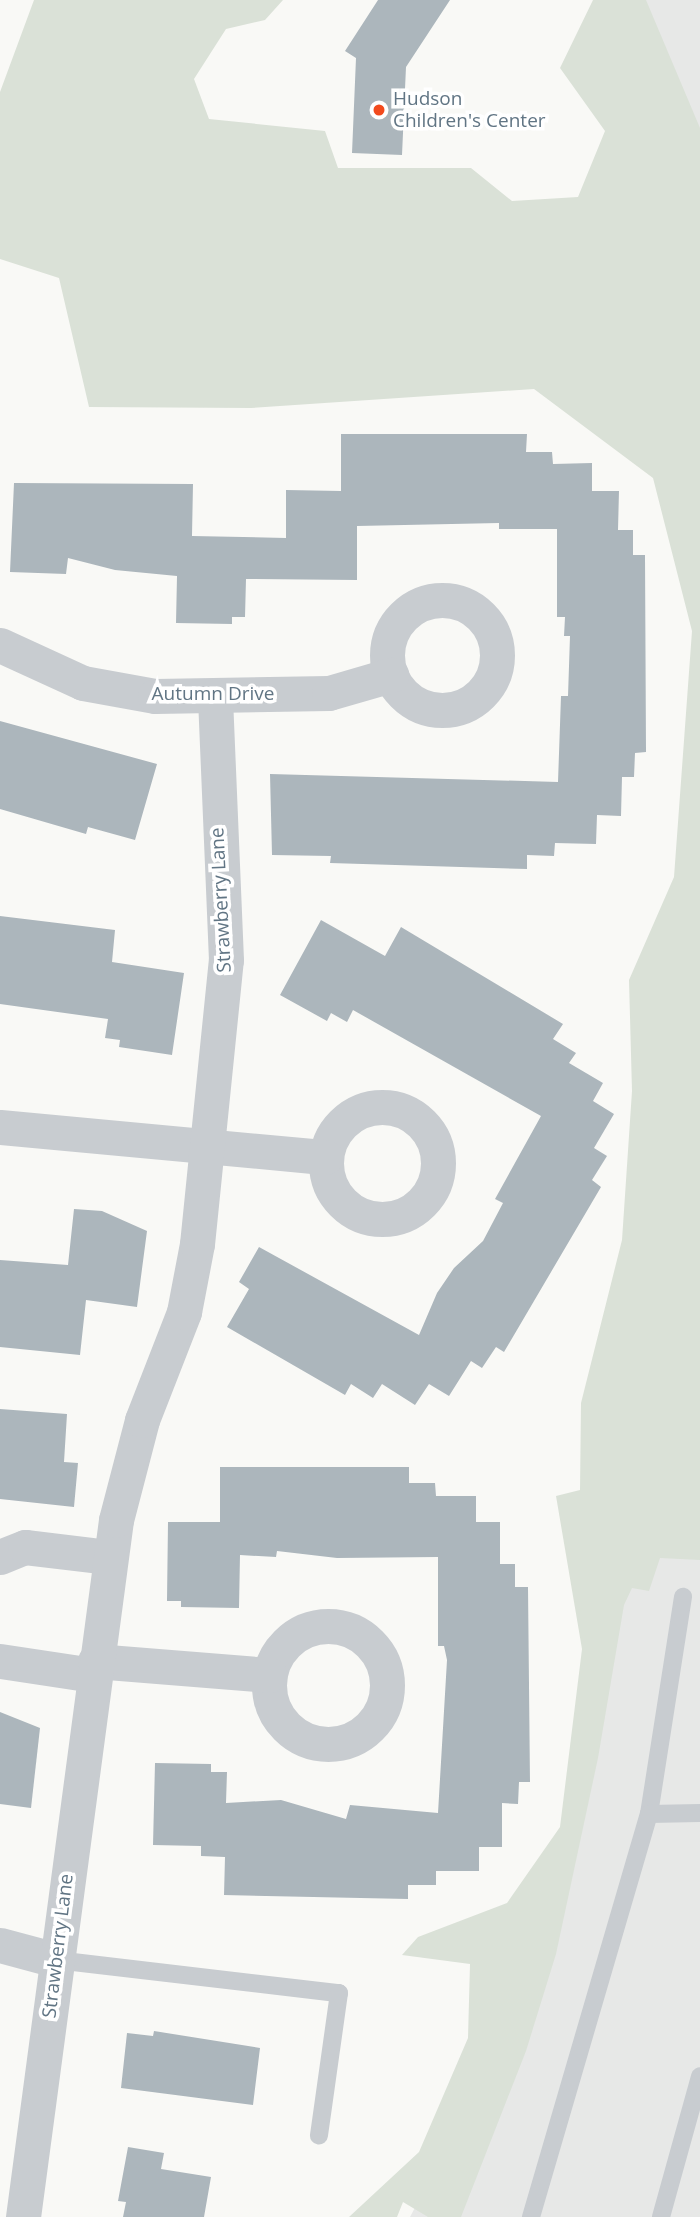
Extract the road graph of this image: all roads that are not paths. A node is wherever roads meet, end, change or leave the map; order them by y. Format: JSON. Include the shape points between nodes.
{"nodes":[{"id":1,"x":0,"y":645,"type":"edge"},
{"id":2,"x":391,"y":675,"type":"dead end"},
{"id":3,"x":215,"y":696,"type":"junction"},
{"id":4,"x":0,"y":1127,"type":"edge"},
{"id":5,"x":208,"y":1144,"type":"junction"},
{"id":6,"x":326,"y":1157,"type":"dead end"},
{"id":7,"x":109,"y":1557,"type":"junction"},
{"id":8,"x":0,"y":1558,"type":"edge"},
{"id":9,"x":683,"y":1597,"type":"dead end"},
{"id":10,"x":0,"y":1661,"type":"edge"},
{"id":11,"x":94,"y":1668,"type":"junction"},
{"id":12,"x":269,"y":1675,"type":"dead end"},
{"id":13,"x":700,"y":1812,"type":"edge"},
{"id":14,"x":649,"y":1814,"type":"junction"},
{"id":15,"x":0,"y":1945,"type":"edge"},
{"id":16,"x":56,"y":1960,"type":"junction"},
{"id":17,"x":700,"y":2076,"type":"edge"},
{"id":18,"x":319,"y":2136,"type":"dead end"},
{"id":19,"x":668,"y":2215,"type":"edge"},
{"id":20,"x":23,"y":2217,"type":"edge"},
{"id":21,"x":531,"y":2217,"type":"edge"}],
"edges":[{"from":1,"to":3,"type":"street","name":"Autumn Drive","via":[[60,674],[107,688],[155,696]]},
{"from":2,"to":3,"type":"street","name":"Autumn Drive","via":[[329,693]]},
{"from":3,"to":5,"type":"street","name":"Strawberry Lane","via":[[226,960]]},
{"from":4,"to":5,"type":"street"},
{"from":5,"to":6,"type":"street"},
{"from":5,"to":7,"type":"street","name":"Strawberry Lane","via":[[184,1312],[130,1458]]},
{"from":7,"to":8,"type":"street","via":[[24,1547]]},
{"from":7,"to":11,"type":"street","name":"Strawberry Lane"},
{"from":9,"to":14,"type":"lane"},
{"from":10,"to":11,"type":"street"},
{"from":11,"to":12,"type":"street"},
{"from":11,"to":16,"type":"street","name":"Strawberry Lane"},
{"from":13,"to":14,"type":"lane"},
{"from":14,"to":21,"type":"lane"},
{"from":15,"to":16,"type":"street"},
{"from":16,"to":18,"type":"lane","via":[[339,1993]]},
{"from":16,"to":20,"type":"street","name":"Strawberry Lane"},
{"from":17,"to":19,"type":"lane"}]}
